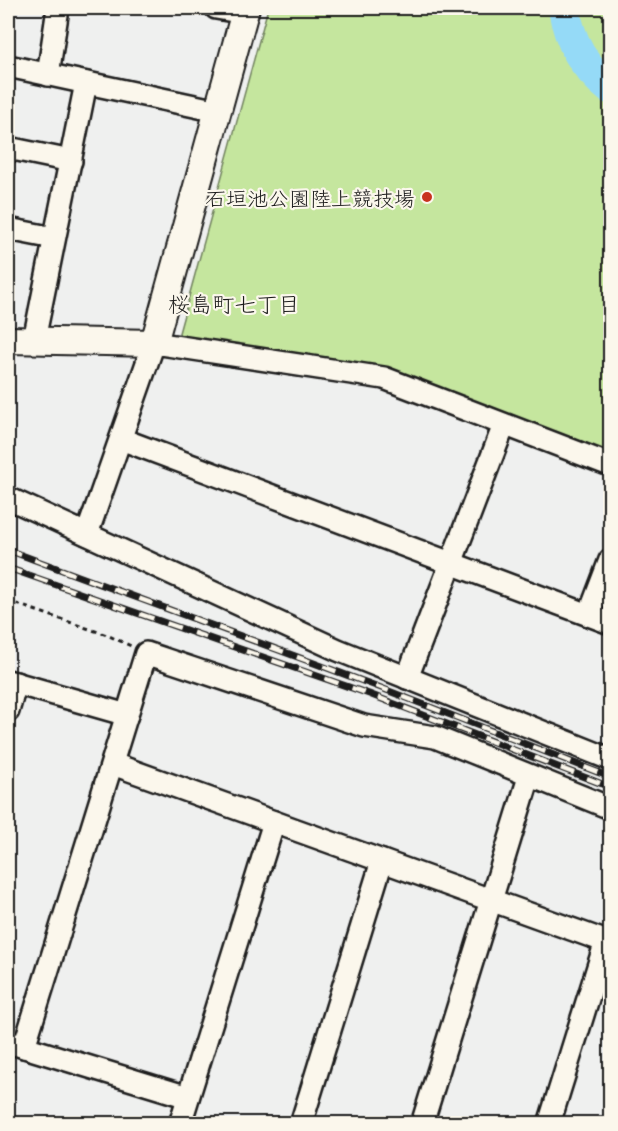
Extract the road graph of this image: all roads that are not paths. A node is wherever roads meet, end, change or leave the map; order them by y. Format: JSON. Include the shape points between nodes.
{"nodes":[{"id":1,"x":58,"y":8,"type":"edge"},
{"id":2,"x":216,"y":8,"type":"edge"},
{"id":3,"x":246,"y":10,"type":"edge"},
{"id":4,"x":8,"y":66,"type":"edge"},
{"id":5,"x":48,"y":75,"type":"junction"},
{"id":6,"x":86,"y":83,"type":"junction"},
{"id":7,"x":219,"y":111,"type":"junction"},
{"id":8,"x":8,"y":148,"type":"edge"},
{"id":9,"x":70,"y":161,"type":"junction"},
{"id":10,"x":8,"y":229,"type":"edge"},
{"id":11,"x":54,"y":238,"type":"junction"},
{"id":12,"x":8,"y":340,"type":"edge"},
{"id":13,"x":34,"y":340,"type":"junction"},
{"id":14,"x":154,"y":343,"type":"junction"},
{"id":15,"x":504,"y":425,"type":"junction"},
{"id":16,"x":121,"y":439,"type":"junction"},
{"id":17,"x":610,"y":465,"type":"edge"},
{"id":18,"x":8,"y":498,"type":"edge"},
{"id":19,"x":87,"y":534,"type":"junction"},
{"id":20,"x":610,"y":560,"type":"edge"},
{"id":21,"x":451,"y":562,"type":"junction"},
{"id":22,"x":590,"y":615,"type":"junction"},
{"id":23,"x":610,"y":623,"type":"edge"},
{"id":24,"x":407,"y":678,"type":"junction"},
{"id":25,"x":12,"y":682,"type":"edge"},
{"id":26,"x":8,"y":711,"type":"edge"},
{"id":27,"x":128,"y":715,"type":"junction"},
{"id":28,"x":610,"y":759,"type":"edge"},
{"id":29,"x":113,"y":764,"type":"junction"},
{"id":30,"x":529,"y":777,"type":"junction"},
{"id":31,"x":610,"y":808,"type":"edge"},
{"id":32,"x":274,"y":822,"type":"junction"},
{"id":33,"x":382,"y":861,"type":"junction"},
{"id":34,"x":492,"y":900,"type":"junction"},
{"id":35,"x":608,"y":942,"type":"edge"},
{"id":36,"x":16,"y":1045,"type":"edge"},
{"id":37,"x":188,"y":1096,"type":"junction"},
{"id":38,"x":180,"y":1124,"type":"edge"},
{"id":39,"x":301,"y":1124,"type":"edge"},
{"id":40,"x":422,"y":1124,"type":"edge"},
{"id":41,"x":549,"y":1124,"type":"edge"}],
"edges":[{"from":1,"to":5,"type":"street"},
{"from":2,"to":3,"type":"street"},
{"from":3,"to":7,"type":"street"},
{"from":4,"to":5,"type":"street"},
{"from":5,"to":6,"type":"street"},
{"from":6,"to":7,"type":"street"},
{"from":6,"to":9,"type":"street"},
{"from":7,"to":14,"type":"street"},
{"from":8,"to":9,"type":"street"},
{"from":9,"to":11,"type":"street"},
{"from":10,"to":11,"type":"street"},
{"from":11,"to":13,"type":"street"},
{"from":12,"to":13,"type":"street"},
{"from":13,"to":14,"type":"street"},
{"from":14,"to":15,"type":"street","via":[[384,378]]},
{"from":14,"to":16,"type":"street"},
{"from":15,"to":17,"type":"street"},
{"from":15,"to":21,"type":"street"},
{"from":16,"to":19,"type":"street"},
{"from":16,"to":21,"type":"street"},
{"from":18,"to":19,"type":"street"},
{"from":19,"to":24,"type":"street"},
{"from":20,"to":22,"type":"street"},
{"from":21,"to":22,"type":"street"},
{"from":21,"to":24,"type":"street"},
{"from":22,"to":23,"type":"street"},
{"from":24,"to":28,"type":"street"},
{"from":25,"to":26,"type":"street"},
{"from":25,"to":27,"type":"street"},
{"from":27,"to":29,"type":"street"},
{"from":27,"to":30,"type":"street","via":[[146,653],[364,726],[435,737]]},
{"from":29,"to":32,"type":"street"},
{"from":29,"to":36,"type":"street"},
{"from":30,"to":31,"type":"street"},
{"from":30,"to":34,"type":"street"},
{"from":32,"to":33,"type":"street"},
{"from":32,"to":37,"type":"street"},
{"from":33,"to":34,"type":"street"},
{"from":33,"to":39,"type":"street"},
{"from":34,"to":35,"type":"street"},
{"from":34,"to":40,"type":"street"},
{"from":35,"to":41,"type":"street"},
{"from":36,"to":37,"type":"street"},
{"from":37,"to":38,"type":"street"}]}
